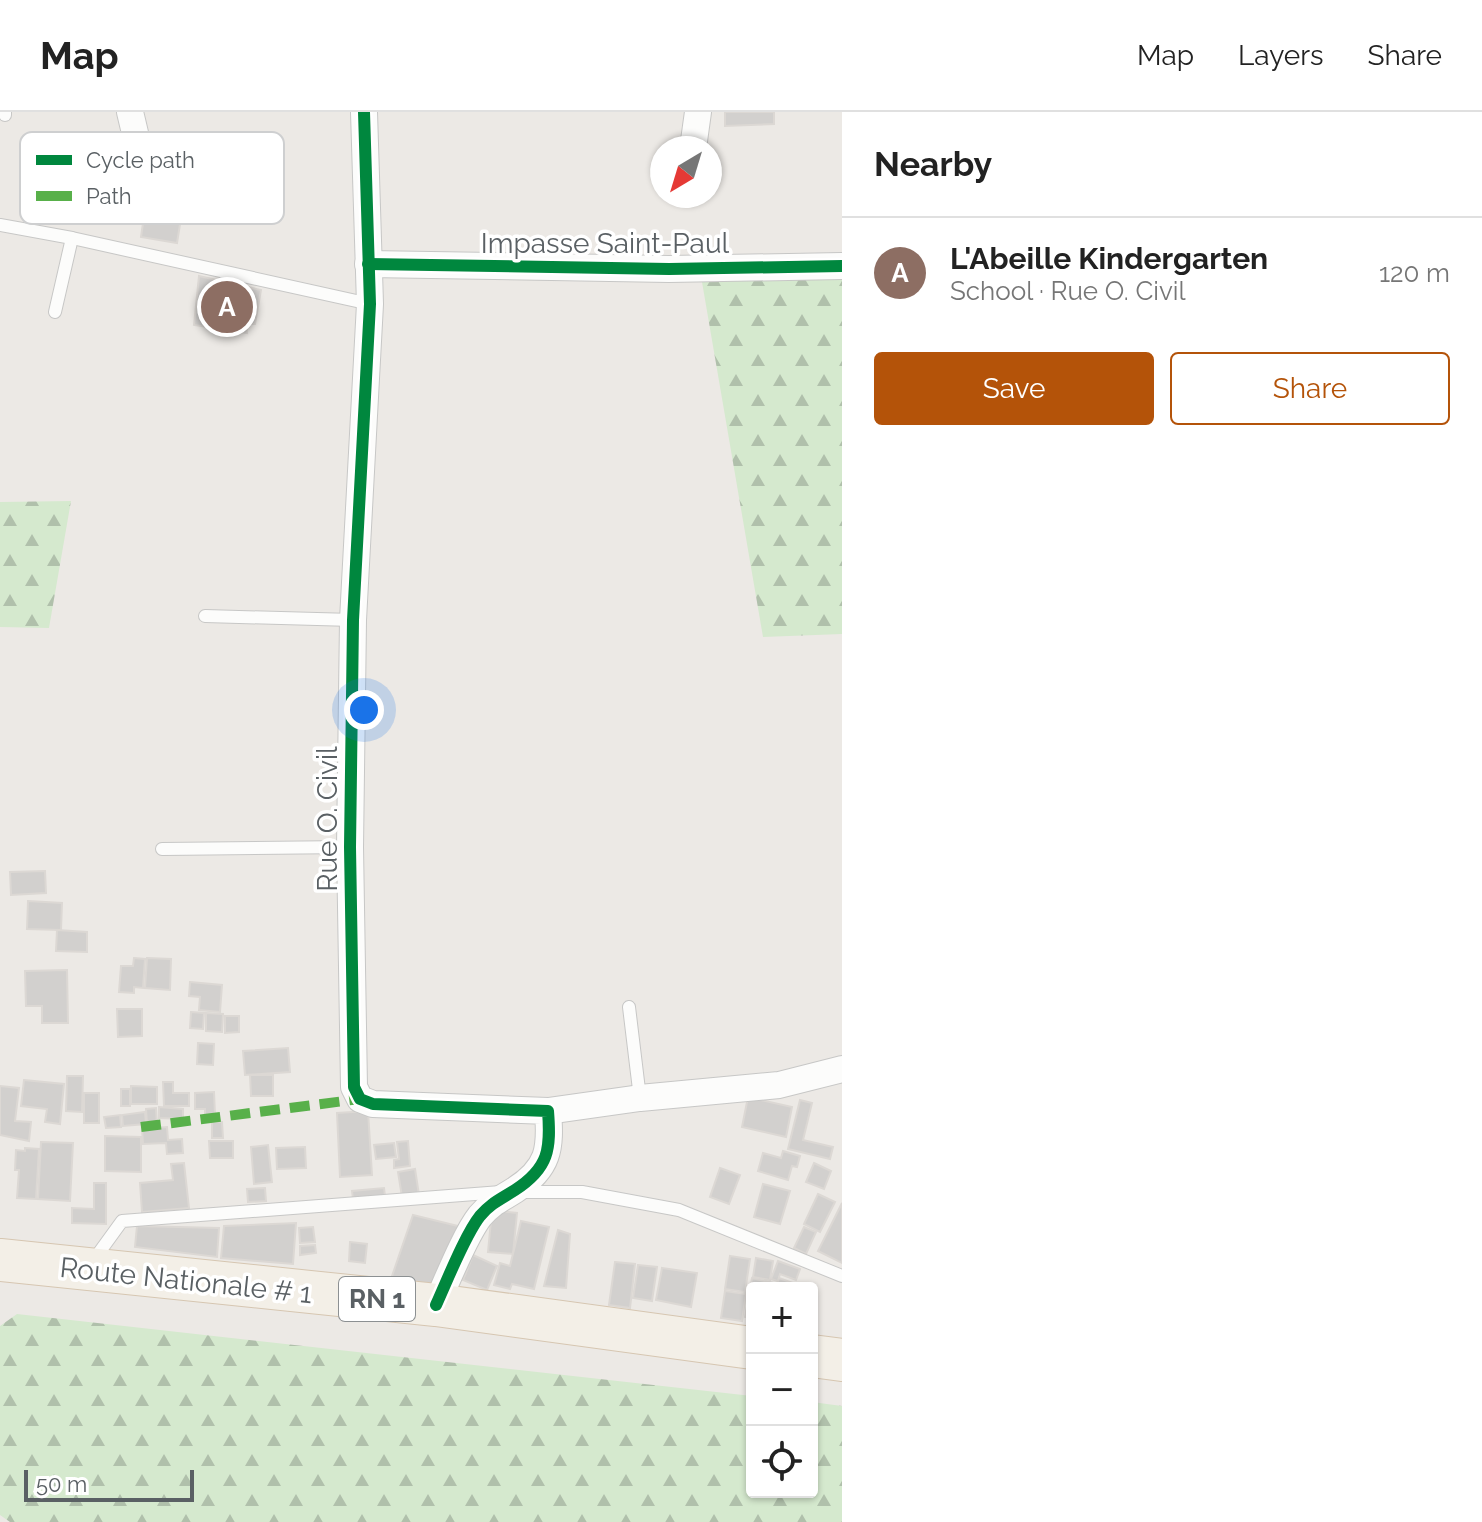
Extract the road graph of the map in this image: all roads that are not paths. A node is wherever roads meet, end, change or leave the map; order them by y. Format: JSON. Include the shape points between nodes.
{"nodes":[{"id":1,"x":364,"y":112,"type":"edge"},
{"id":2,"x":698,"y":112,"type":"edge"},
{"id":3,"x":695,"y":136,"type":"edge"},
{"id":4,"x":0,"y":225,"type":"edge"},
{"id":5,"x":72,"y":238,"type":"junction"},
{"id":6,"x":368,"y":264,"type":"junction"},
{"id":7,"x":842,"y":266,"type":"edge"},
{"id":8,"x":370,"y":304,"type":"junction"},
{"id":9,"x":55,"y":312,"type":"dead end"},
{"id":10,"x":205,"y":616,"type":"dead end"},
{"id":11,"x":353,"y":620,"type":"junction"},
{"id":12,"x":350,"y":847,"type":"junction"},
{"id":13,"x":162,"y":849,"type":"dead end"},
{"id":14,"x":629,"y":1007,"type":"dead end"},
{"id":15,"x":842,"y":1069,"type":"edge"},
{"id":16,"x":640,"y":1098,"type":"junction"},
{"id":17,"x":548,"y":1111,"type":"junction"},
{"id":18,"x":513,"y":1191,"type":"junction"},
{"id":19,"x":0,"y":1260,"type":"edge"},
{"id":20,"x":85,"y":1271,"type":"junction"},
{"id":21,"x":842,"y":1276,"type":"edge"},
{"id":22,"x":436,"y":1305,"type":"junction"},
{"id":23,"x":746,"y":1347,"type":"edge"},
{"id":24,"x":818,"y":1357,"type":"edge"},
{"id":25,"x":842,"y":1360,"type":"edge"}],
"edges":[{"from":1,"to":6,"type":"street","name":"Rue O. Civil"},
{"from":2,"to":3,"type":"street"},
{"from":4,"to":5,"type":"lane"},
{"from":5,"to":8,"type":"lane"},
{"from":5,"to":9,"type":"lane"},
{"from":6,"to":7,"type":"street","name":"Impasse Saint-Paul"},
{"from":6,"to":8,"type":"street","name":"Rue O. Civil"},
{"from":8,"to":11,"type":"street","name":"Rue O. Civil"},
{"from":10,"to":11,"type":"lane"},
{"from":11,"to":12,"type":"street","name":"Rue O. Civil"},
{"from":12,"to":13,"type":"lane"},
{"from":12,"to":17,"type":"street","name":"Rue O. Civil","via":[[352,1073],[360,1099],[391,1106]]},
{"from":14,"to":16,"type":"lane"},
{"from":15,"to":16,"type":"street","via":[[779,1085]]},
{"from":16,"to":17,"type":"street"},
{"from":17,"to":18,"type":"street","via":[[550,1146],[537,1173]]},
{"from":18,"to":20,"type":"lane","via":[[122,1221]]},
{"from":18,"to":21,"type":"lane","via":[[582,1192],[679,1210]]},
{"from":18,"to":22,"type":"street","via":[[495,1200],[478,1219]]},
{"from":19,"to":20,"type":"main road","name":"Route Nationale # 1","number":"RN 1"},
{"from":20,"to":22,"type":"main road","name":"Route Nationale # 1","number":"RN 1"},
{"from":22,"to":23,"type":"main road","name":"Route Nationale # 1","number":"RN 1"},
{"from":24,"to":25,"type":"main road"}]}
